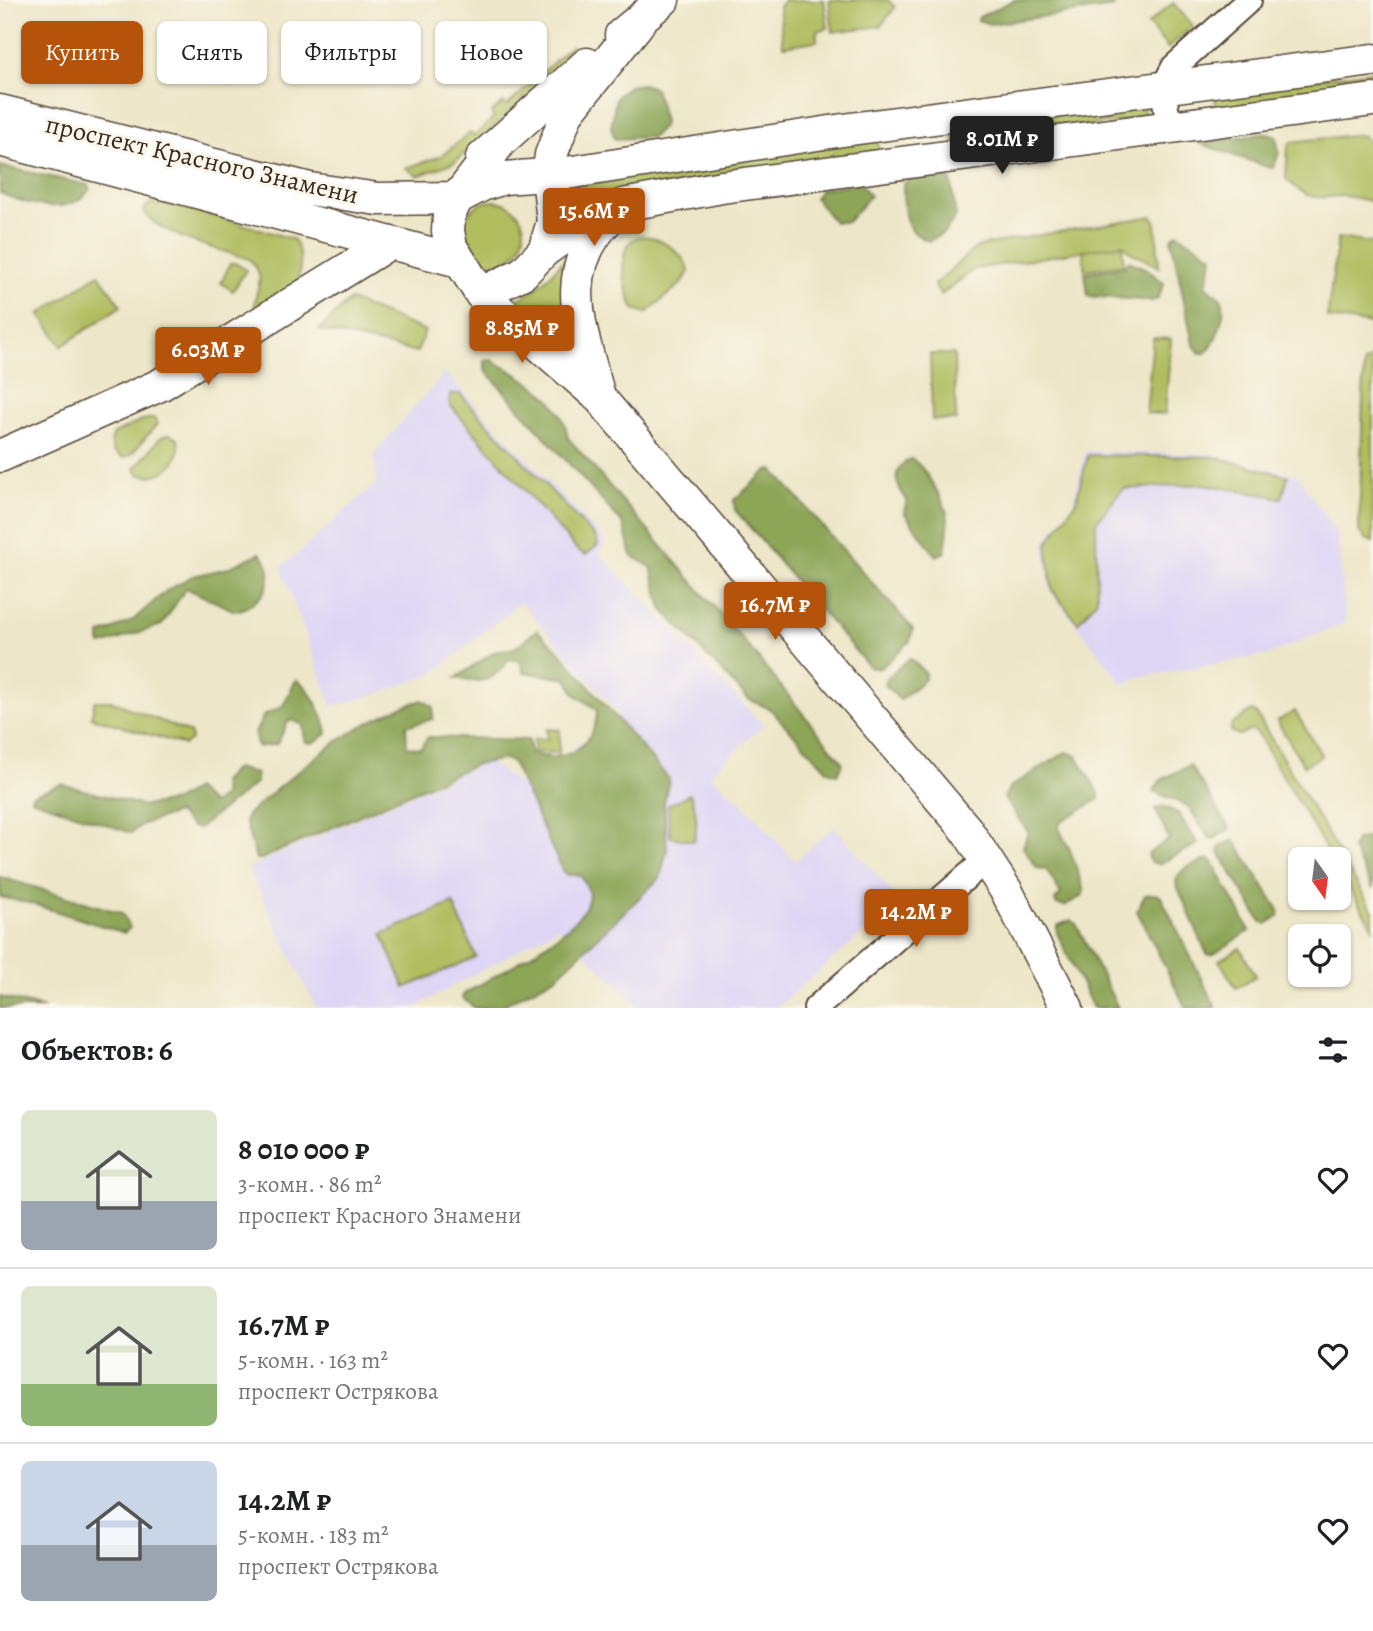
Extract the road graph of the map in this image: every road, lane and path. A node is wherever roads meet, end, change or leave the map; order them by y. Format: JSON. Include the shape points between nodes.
{"nodes":[{"id":1,"x":663,"y":0,"type":"edge"},
{"id":2,"x":1249,"y":0,"type":"edge"},
{"id":3,"x":638,"y":24,"type":"junction"},
{"id":4,"x":1373,"y":60,"type":"edge"},
{"id":5,"x":1163,"y":88,"type":"junction"},
{"id":6,"x":1373,"y":100,"type":"edge"},
{"id":7,"x":0,"y":111,"type":"edge"},
{"id":8,"x":567,"y":113,"type":"junction"},
{"id":9,"x":900,"y":122,"type":"junction"},
{"id":10,"x":1169,"y":127,"type":"junction"},
{"id":11,"x":0,"y":140,"type":"edge"},
{"id":12,"x":498,"y":145,"type":"junction"},
{"id":13,"x":633,"y":161,"type":"junction"},
{"id":14,"x":906,"y":162,"type":"junction"},
{"id":15,"x":548,"y":176,"type":"junction"},
{"id":16,"x":504,"y":178,"type":"junction"},
{"id":17,"x":457,"y":198,"type":"junction"},
{"id":18,"x":405,"y":200,"type":"junction"},
{"id":19,"x":623,"y":205,"type":"junction"},
{"id":20,"x":338,"y":227,"type":"junction"},
{"id":21,"x":549,"y":236,"type":"junction"},
{"id":22,"x":380,"y":249,"type":"junction"},
{"id":23,"x":478,"y":276,"type":"junction"},
{"id":24,"x":599,"y":397,"type":"junction"},
{"id":25,"x":0,"y":456,"type":"edge"},
{"id":26,"x":988,"y":858,"type":"junction"},
{"id":27,"x":816,"y":1008,"type":"edge"},
{"id":28,"x":1067,"y":1008,"type":"edge"}],
"edges":[{"from":1,"to":3,"type":"main road"},
{"from":2,"to":5,"type":"street","via":[[1180,61]]},
{"from":3,"to":8,"type":"main road"},
{"from":3,"to":12,"type":"main road","via":[[594,57]]},
{"from":4,"to":5,"type":"main road"},
{"from":5,"to":9,"type":"main road"},
{"from":5,"to":10,"type":"street"},
{"from":6,"to":10,"type":"main road"},
{"from":7,"to":18,"type":"main road","name":"проспект Красного Знамени","via":[[310,189]]},
{"from":8,"to":13,"type":"main road","via":[[567,129],[578,155]]},
{"from":8,"to":15,"type":"main road"},
{"from":9,"to":13,"type":"main road"},
{"from":9,"to":14,"type":"main road"},
{"from":10,"to":14,"type":"main road"},
{"from":11,"to":20,"type":"main road","name":"проспект Красного Знамени"},
{"from":12,"to":17,"type":"main road"},
{"from":12,"to":18,"type":"main road","via":[[449,182]]},
{"from":13,"to":15,"type":"main road"},
{"from":14,"to":19,"type":"main road"},
{"from":15,"to":16,"type":"main road"},
{"from":15,"to":21,"type":"main road"},
{"from":16,"to":17,"type":"main road"},
{"from":16,"to":21,"type":"main road","via":[[533,193]]},
{"from":17,"to":18,"type":"main road","name":"проспект Красного Знамени"},
{"from":17,"to":23,"type":"main road","via":[[447,230],[451,247]]},
{"from":19,"to":21,"type":"main road"},
{"from":19,"to":24,"type":"main road","via":[[593,236],[575,285],[575,306]]},
{"from":20,"to":22,"type":"main road","name":"проспект Красного Знамени"},
{"from":20,"to":23,"type":"main road","name":"проспект Красного Знамени"},
{"from":21,"to":23,"type":"main road","via":[[523,273]]},
{"from":22,"to":23,"type":"main road","name":"проспект Красного Знамени"},
{"from":22,"to":25,"type":"main road","via":[[160,385]]},
{"from":23,"to":24,"type":"main road"},
{"from":24,"to":26,"type":"main road"},
{"from":26,"to":27,"type":"street"},
{"from":26,"to":28,"type":"main road"}]}
